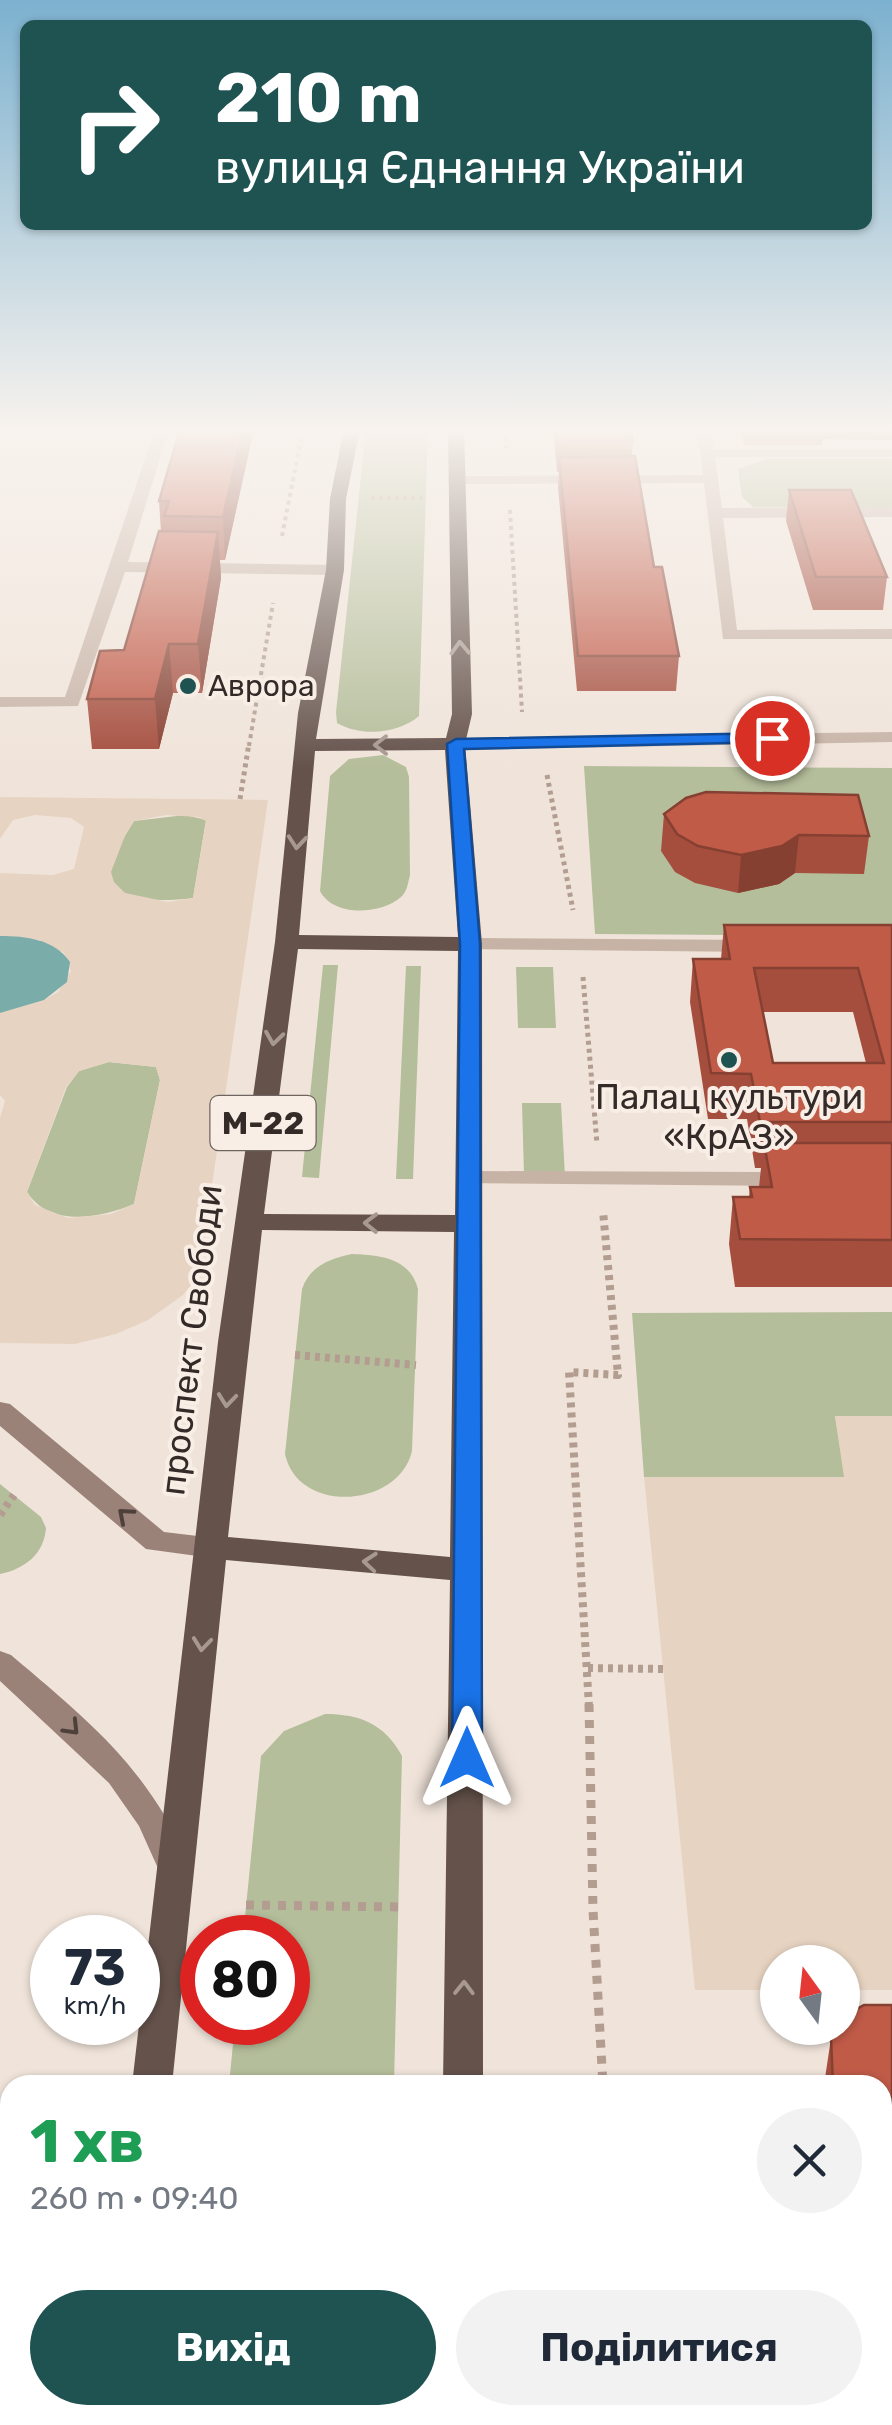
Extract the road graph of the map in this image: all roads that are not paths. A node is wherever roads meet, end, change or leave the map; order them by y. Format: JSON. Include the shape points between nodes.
{"nodes":[{"id":1,"x":127,"y":542,"type":"edge"},
{"id":2,"x":337,"y":542,"type":"edge"},
{"id":3,"x":456,"y":542,"type":"edge"},
{"id":4,"x":718,"y":542,"type":"edge"},
{"id":5,"x":119,"y":568,"type":"junction"},
{"id":6,"x":336,"y":570,"type":"junction"},
{"id":7,"x":892,"y":634,"type":"edge"},
{"id":8,"x":0,"y":702,"type":"edge"},
{"id":9,"x":892,"y":736,"type":"edge"},
{"id":10,"x":456,"y":744,"type":"junction"},
{"id":11,"x":306,"y":745,"type":"junction"},
{"id":12,"x":288,"y":942,"type":"junction"},
{"id":13,"x":470,"y":944,"type":"junction"},
{"id":14,"x":775,"y":946,"type":"edge"},
{"id":15,"x":469,"y":1178,"type":"junction"},
{"id":16,"x":814,"y":1179,"type":"edge"},
{"id":17,"x":250,"y":1222,"type":"junction"},
{"id":18,"x":468,"y":1224,"type":"junction"},
{"id":19,"x":0,"y":1412,"type":"edge"},
{"id":20,"x":212,"y":1547,"type":"junction"},
{"id":21,"x":467,"y":1570,"type":"junction"},
{"id":22,"x":0,"y":1663,"type":"edge"},
{"id":23,"x":177,"y":1873,"type":"junction"},
{"id":24,"x":153,"y":2075,"type":"edge"},
{"id":25,"x":463,"y":2075,"type":"edge"}],
"edges":[{"from":1,"to":5,"type":"street"},
{"from":2,"to":6,"type":"highway","name":"проспект Свободи","number":"М-22"},
{"from":10,"to":3,"type":"highway","one_way":true,"via":[[462,714]]},
{"from":4,"to":7,"type":"street","via":[[729,635]]},
{"from":5,"to":6,"type":"street"},
{"from":5,"to":8,"type":"street","via":[[72,702]]},
{"from":6,"to":11,"type":"highway","name":"проспект Свободи","number":"М-22"},
{"from":9,"to":10,"type":"street"},
{"from":10,"to":11,"type":"highway","one_way":true},
{"from":10,"to":13,"type":"highway"},
{"from":11,"to":12,"type":"highway","name":"проспект Свободи","number":"М-22","one_way":true},
{"from":12,"to":13,"type":"highway"},
{"from":12,"to":17,"type":"highway","name":"проспект Свободи","number":"М-22","one_way":true},
{"from":13,"to":14,"type":"street"},
{"from":13,"to":15,"type":"highway"},
{"from":15,"to":16,"type":"street"},
{"from":15,"to":18,"type":"highway"},
{"from":18,"to":17,"type":"highway","one_way":true},
{"from":17,"to":20,"type":"highway","name":"проспект Свободи","number":"М-22","one_way":true},
{"from":18,"to":21,"type":"highway"},
{"from":20,"to":19,"type":"main road","one_way":true,"via":[[156,1542]]},
{"from":21,"to":20,"type":"highway","one_way":true},
{"from":20,"to":23,"type":"highway","name":"проспект Свободи","number":"М-22","one_way":true},
{"from":25,"to":21,"type":"highway","one_way":true},
{"from":22,"to":23,"type":"main road","one_way":true,"via":[[118,1774],[150,1815]]},
{"from":23,"to":24,"type":"highway","name":"проспект Свободи","number":"М-22"}]}
